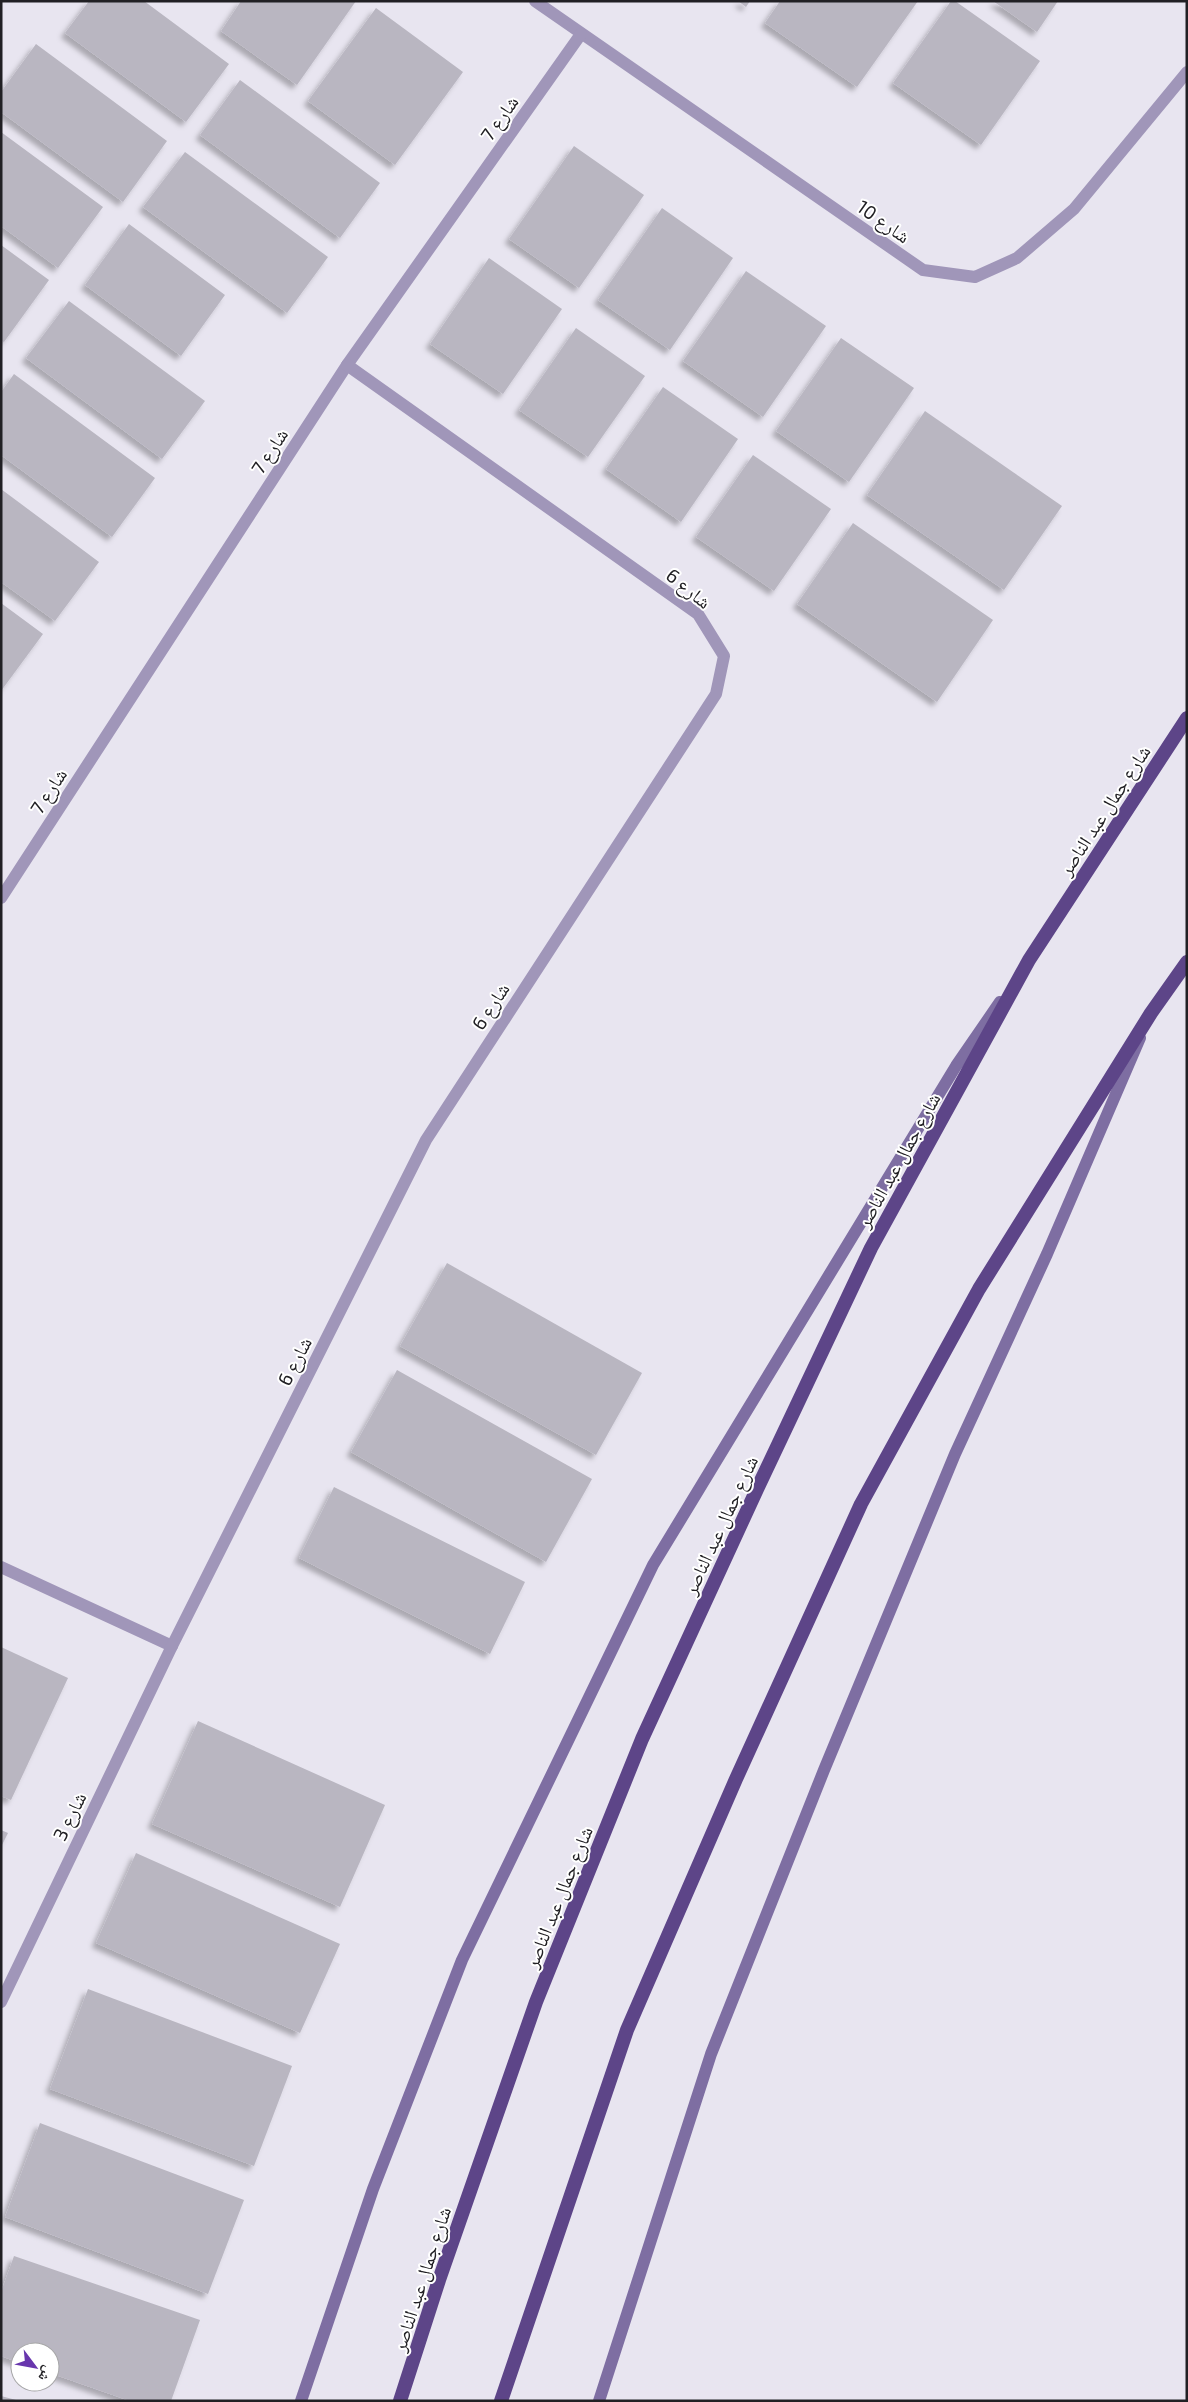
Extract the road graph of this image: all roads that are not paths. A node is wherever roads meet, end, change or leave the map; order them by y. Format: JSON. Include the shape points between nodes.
{"nodes":[{"id":1,"x":535,"y":1,"type":"edge"},
{"id":2,"x":581,"y":34,"type":"junction"},
{"id":3,"x":1187,"y":72,"type":"edge"},
{"id":4,"x":347,"y":365,"type":"junction"},
{"id":5,"x":1187,"y":718,"type":"edge"},
{"id":6,"x":1,"y":898,"type":"edge"},
{"id":7,"x":1029,"y":960,"type":"junction"},
{"id":8,"x":1187,"y":962,"type":"edge"},
{"id":9,"x":1151,"y":1013,"type":"junction"},
{"id":10,"x":1,"y":1567,"type":"edge"},
{"id":11,"x":172,"y":1646,"type":"junction"},
{"id":12,"x":1,"y":2002,"type":"edge"},
{"id":13,"x":301,"y":2401,"type":"edge"},
{"id":14,"x":400,"y":2401,"type":"edge"},
{"id":15,"x":501,"y":2401,"type":"edge"},
{"id":16,"x":599,"y":2401,"type":"edge"}],
"edges":[{"from":1,"to":2,"type":"street","name":"شارع 10"},
{"from":2,"to":3,"type":"street","name":"شارع 10","via":[[923,270],[975,277],[1017,258],[1074,209]]},
{"from":2,"to":4,"type":"street","name":"شارع 7"},
{"from":4,"to":6,"type":"street","name":"شارع 7"},
{"from":4,"to":11,"type":"street","name":"شارع 6","via":[[698,614],[724,656],[716,694],[426,1140]]},
{"from":5,"to":7,"type":"highway","name":"شارع جمال عبد الناصر"},
{"from":7,"to":13,"type":"main road","via":[[956,1066],[653,1565],[462,1960],[373,2189]]},
{"from":7,"to":14,"type":"highway","name":"شارع جمال عبد الناصر","via":[[871,1248],[642,1739],[536,2002]]},
{"from":8,"to":9,"type":"highway"},
{"from":9,"to":15,"type":"highway","via":[[979,1290],[861,1504],[627,2030]]},
{"from":9,"to":16,"type":"main road","via":[[1048,1254],[955,1454],[711,2054]]},
{"from":10,"to":11,"type":"street"},
{"from":11,"to":12,"type":"street","name":"شارع 3"}]}
